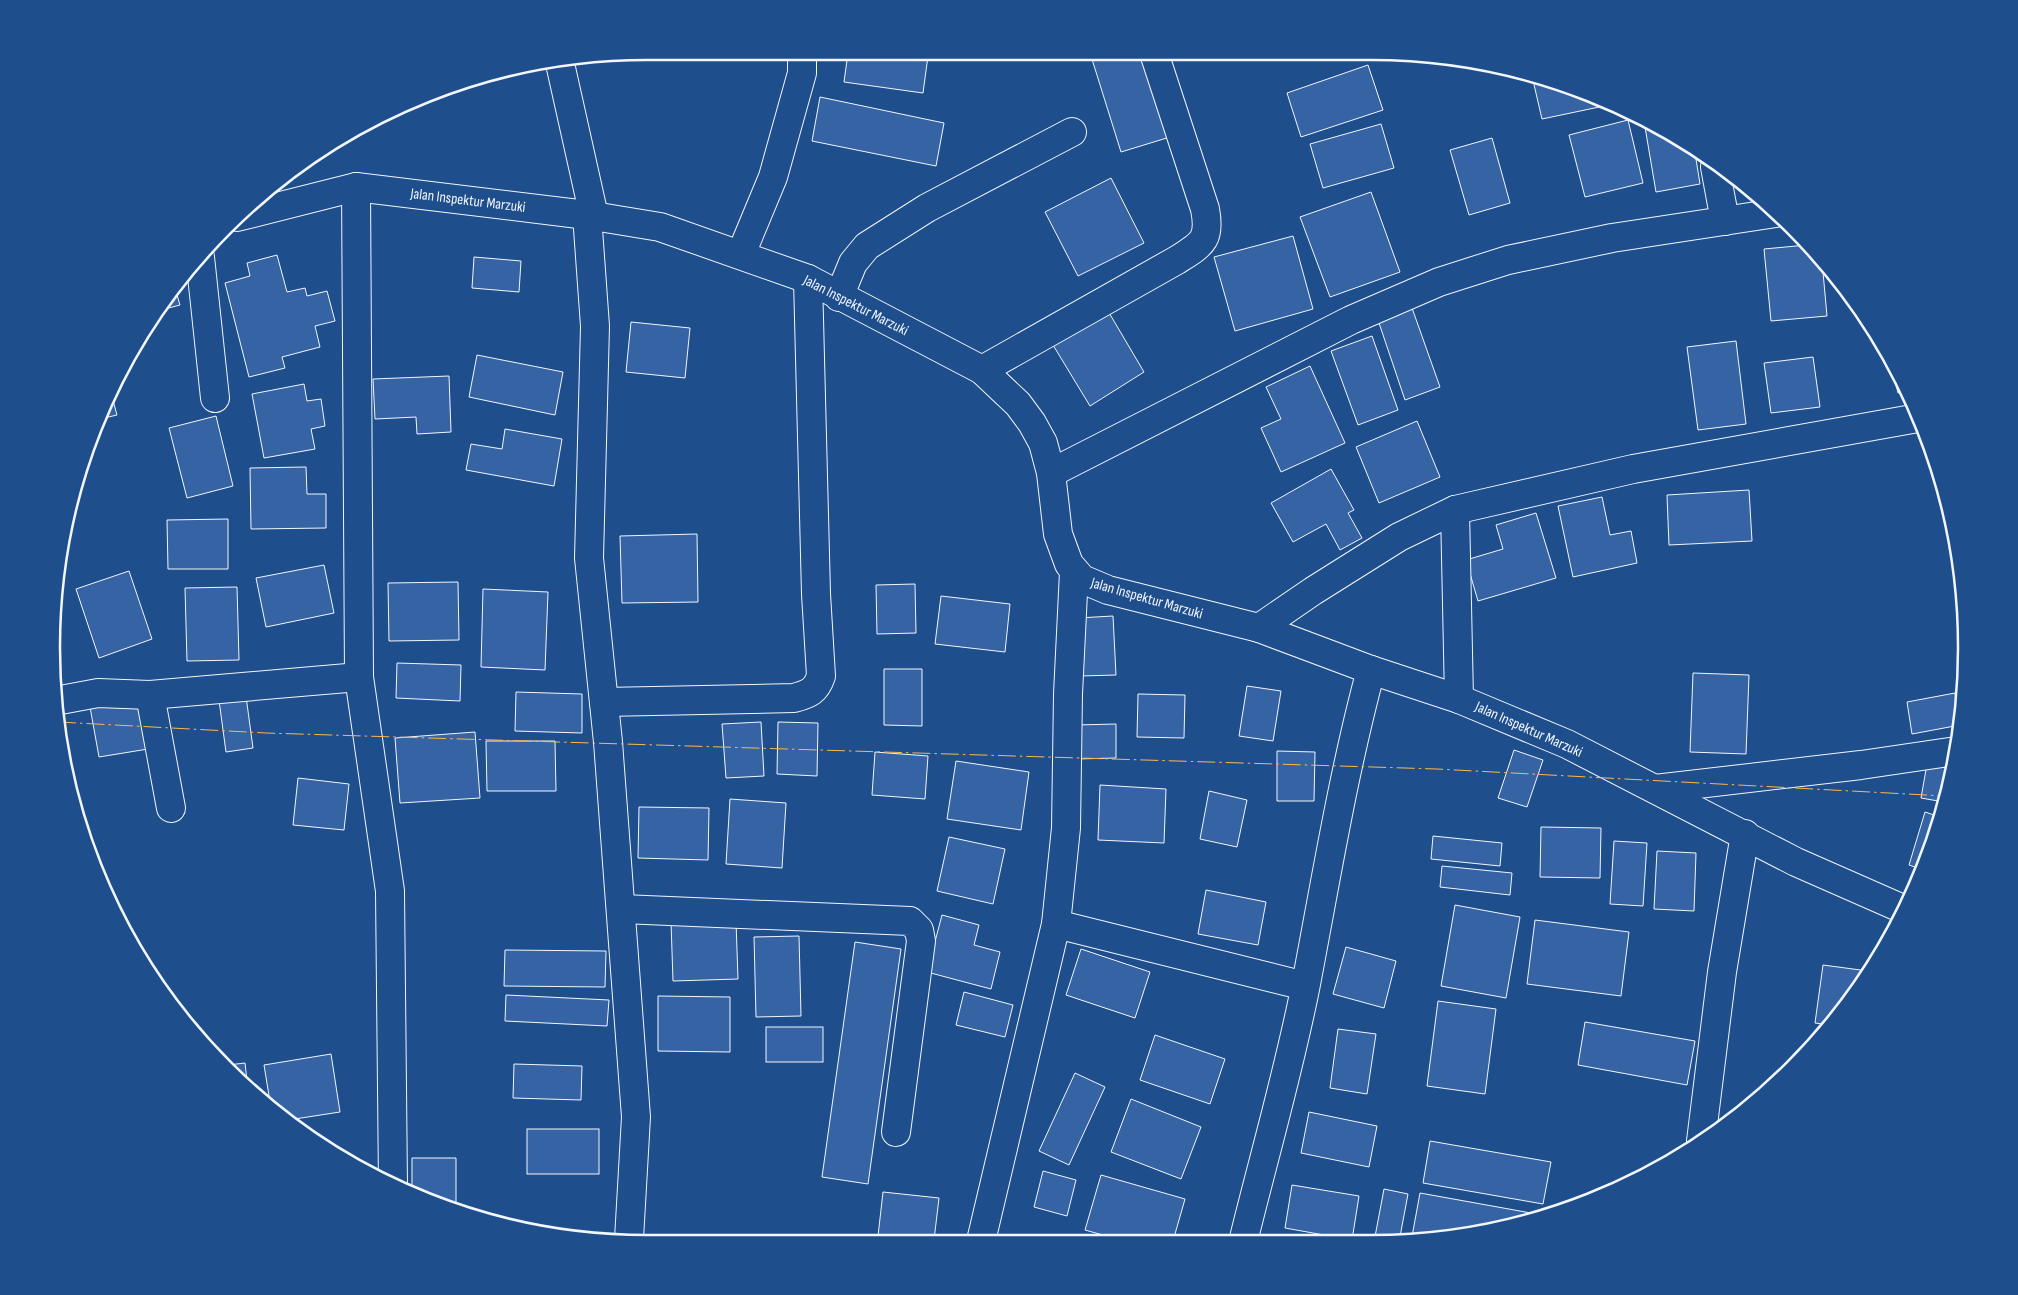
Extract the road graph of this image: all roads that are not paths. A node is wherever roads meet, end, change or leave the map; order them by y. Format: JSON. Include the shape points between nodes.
{"nodes":[{"id":1,"x":802,"y":60,"type":"edge"},
{"id":2,"x":1155,"y":60,"type":"edge"},
{"id":3,"x":561,"y":67,"type":"edge"},
{"id":4,"x":1072,"y":132,"type":"dead end"},
{"id":5,"x":1716,"y":172,"type":"edge"},
{"id":6,"x":356,"y":187,"type":"junction"},
{"id":7,"x":252,"y":213,"type":"edge"},
{"id":8,"x":1766,"y":214,"type":"edge"},
{"id":9,"x":591,"y":216,"type":"junction"},
{"id":10,"x":1725,"y":221,"type":"junction"},
{"id":11,"x":741,"y":254,"type":"junction"},
{"id":12,"x":201,"y":266,"type":"edge"},
{"id":13,"x":808,"y":279,"type":"junction"},
{"id":14,"x":839,"y":296,"type":"junction"},
{"id":15,"x":982,"y":370,"type":"junction"},
{"id":16,"x":215,"y":398,"type":"dead end"},
{"id":17,"x":1911,"y":419,"type":"edge"},
{"id":18,"x":1051,"y":472,"type":"junction"},
{"id":19,"x":1455,"y":510,"type":"junction"},
{"id":20,"x":1074,"y":572,"type":"junction"},
{"id":21,"x":1259,"y":628,"type":"junction"},
{"id":22,"x":1371,"y":670,"type":"junction"},
{"id":23,"x":360,"y":677,"type":"junction"},
{"id":24,"x":150,"y":695,"type":"junction"},
{"id":25,"x":1459,"y":699,"type":"junction"},
{"id":26,"x":62,"y":700,"type":"edge"},
{"id":27,"x":604,"y":702,"type":"junction"},
{"id":28,"x":1949,"y":752,"type":"edge"},
{"id":29,"x":1655,"y":789,"type":"junction"},
{"id":30,"x":171,"y":808,"type":"dead end"},
{"id":31,"x":1745,"y":834,"type":"junction"},
{"id":32,"x":1897,"y":906,"type":"edge"},
{"id":33,"x":622,"y":909,"type":"junction"},
{"id":34,"x":1056,"y":924,"type":"junction"},
{"id":35,"x":1305,"y":986,"type":"junction"},
{"id":36,"x":896,"y":1132,"type":"dead end"},
{"id":37,"x":1702,"y":1132,"type":"edge"},
{"id":38,"x":393,"y":1176,"type":"edge"},
{"id":39,"x":629,"y":1235,"type":"edge"},
{"id":40,"x":982,"y":1235,"type":"edge"},
{"id":41,"x":1245,"y":1235,"type":"edge"}],
"edges":[{"from":1,"to":11,"type":"street","via":[[802,73],[773,178]]},
{"from":2,"to":15,"type":"street","via":[[1205,209],[1206,237],[1198,247],[1177,260]]},
{"from":3,"to":9,"type":"street"},
{"from":4,"to":14,"type":"street","via":[[927,208],[867,246],[853,263]]},
{"from":5,"to":10,"type":"street"},
{"from":6,"to":7,"type":"street","name":"Jalan Inspektur Marzuki"},
{"from":6,"to":9,"type":"street","name":"Jalan Inspektur Marzuki"},
{"from":6,"to":23,"type":"street"},
{"from":8,"to":10,"type":"street"},
{"from":9,"to":11,"type":"street","name":"Jalan Inspektur Marzuki","via":[[660,227]]},
{"from":9,"to":27,"type":"street","via":[[595,326],[589,558]]},
{"from":10,"to":18,"type":"street","via":[[1612,238],[1508,260],[1439,282],[1351,320]]},
{"from":11,"to":13,"type":"street","name":"Jalan Inspektur Marzuki"},
{"from":12,"to":16,"type":"street"},
{"from":13,"to":14,"type":"street","name":"Jalan Inspektur Marzuki"},
{"from":13,"to":27,"type":"street","via":[[821,676],[818,687],[810,694],[794,698]]},
{"from":14,"to":15,"type":"street","name":"Jalan Inspektur Marzuki"},
{"from":15,"to":18,"type":"street","name":"Jalan Inspektur Marzuki","via":[[1018,404],[1032,423],[1043,443]]},
{"from":17,"to":19,"type":"street","via":[[1633,469]]},
{"from":18,"to":20,"type":"street","name":"Jalan Inspektur Marzuki","via":[[1058,534]]},
{"from":19,"to":21,"type":"street","via":[[1399,537]]},
{"from":19,"to":25,"type":"street"},
{"from":20,"to":21,"type":"street","name":"Jalan Inspektur Marzuki","via":[[1090,584],[1108,590]]},
{"from":20,"to":34,"type":"street","via":[[1066,828]]},
{"from":21,"to":22,"type":"street","name":"Jalan Inspektur Marzuki"},
{"from":22,"to":25,"type":"street","name":"Jalan Inspektur Marzuki"},
{"from":22,"to":35,"type":"street","via":[[1337,812]]},
{"from":23,"to":24,"type":"street"},
{"from":23,"to":38,"type":"street","via":[[390,891]]},
{"from":24,"to":26,"type":"street","via":[[98,693]]},
{"from":24,"to":30,"type":"street"},
{"from":25,"to":29,"type":"street","name":"Jalan Inspektur Marzuki","via":[[1567,744]]},
{"from":27,"to":33,"type":"street"},
{"from":28,"to":29,"type":"street"},
{"from":29,"to":31,"type":"street","name":"Jalan Inspektur Marzuki"},
{"from":31,"to":32,"type":"street","name":"Jalan Inspektur Marzuki","via":[[1796,862]]},
{"from":31,"to":37,"type":"street","via":[[1722,972]]},
{"from":33,"to":36,"type":"street","via":[[910,921],[919,930],[921,941]]},
{"from":33,"to":39,"type":"street","via":[[636,1117]]},
{"from":34,"to":35,"type":"street"},
{"from":34,"to":40,"type":"street"},
{"from":35,"to":41,"type":"street"}]}
